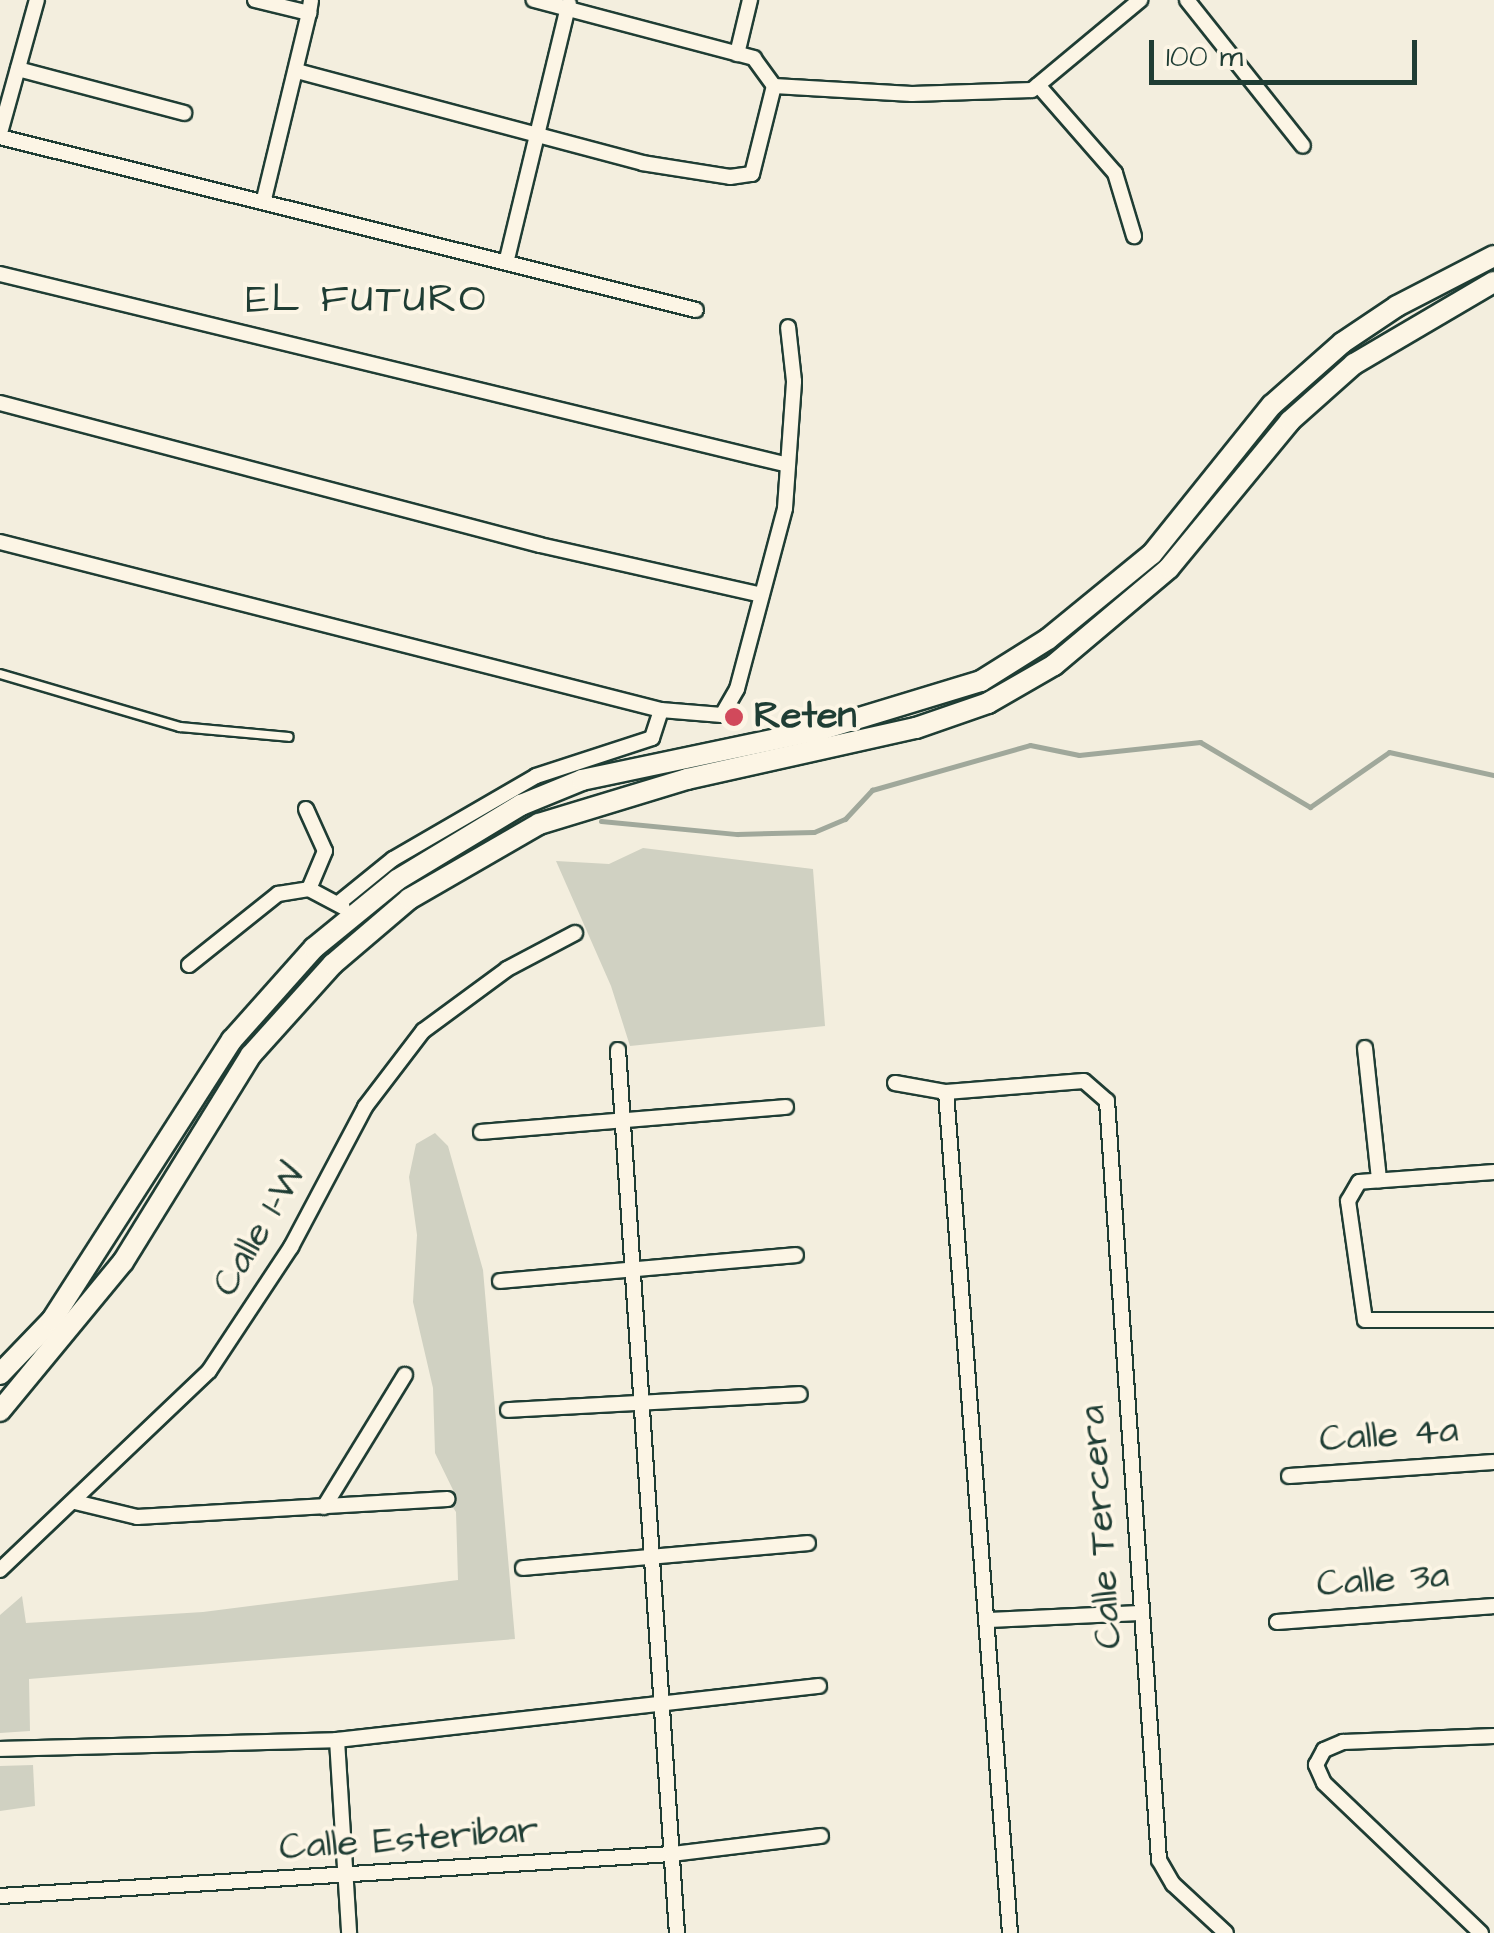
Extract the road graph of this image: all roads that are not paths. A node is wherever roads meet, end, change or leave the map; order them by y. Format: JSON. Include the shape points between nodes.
{"nodes":[{"id":1,"x":38,"y":0,"type":"edge"},
{"id":2,"x":255,"y":0,"type":"edge"},
{"id":3,"x":534,"y":0,"type":"edge"},
{"id":4,"x":750,"y":0,"type":"edge"},
{"id":5,"x":1140,"y":0,"type":"edge"},
{"id":6,"x":1188,"y":0,"type":"edge"},
{"id":7,"x":568,"y":4,"type":"edge"},
{"id":8,"x":310,"y":6,"type":"edge"},
{"id":9,"x":736,"y":54,"type":"junction"},
{"id":10,"x":18,"y":69,"type":"junction"},
{"id":11,"x":297,"y":71,"type":"junction"},
{"id":12,"x":1038,"y":85,"type":"junction"},
{"id":13,"x":774,"y":86,"type":"junction"},
{"id":14,"x":184,"y":113,"type":"dead end"},
{"id":15,"x":2,"y":116,"type":"edge"},
{"id":16,"x":540,"y":134,"type":"junction"},
{"id":17,"x":0,"y":135,"type":"edge"},
{"id":18,"x":1303,"y":146,"type":"dead end"},
{"id":19,"x":264,"y":199,"type":"junction"},
{"id":20,"x":1134,"y":236,"type":"dead end"},
{"id":21,"x":1494,"y":256,"type":"edge"},
{"id":22,"x":506,"y":259,"type":"junction"},
{"id":23,"x":0,"y":274,"type":"edge"},
{"id":24,"x":1494,"y":282,"type":"edge"},
{"id":25,"x":696,"y":310,"type":"dead end"},
{"id":26,"x":788,"y":327,"type":"dead end"},
{"id":27,"x":0,"y":404,"type":"edge"},
{"id":28,"x":784,"y":464,"type":"junction"},
{"id":29,"x":0,"y":542,"type":"edge"},
{"id":30,"x":761,"y":595,"type":"junction"},
{"id":31,"x":0,"y":674,"type":"edge"},
{"id":32,"x":661,"y":710,"type":"junction"},
{"id":33,"x":289,"y":737,"type":"dead end"},
{"id":34,"x":306,"y":809,"type":"dead end"},
{"id":35,"x":309,"y":889,"type":"junction"},
{"id":36,"x":344,"y":910,"type":"junction"},
{"id":37,"x":576,"y":933,"type":"dead end"},
{"id":38,"x":189,"y":965,"type":"dead end"},
{"id":39,"x":1365,"y":1048,"type":"dead end"},
{"id":40,"x":618,"y":1050,"type":"dead end"},
{"id":41,"x":894,"y":1083,"type":"dead end"},
{"id":42,"x":946,"y":1092,"type":"junction"},
{"id":43,"x":786,"y":1107,"type":"dead end"},
{"id":44,"x":624,"y":1124,"type":"junction"},
{"id":45,"x":482,"y":1132,"type":"dead end"},
{"id":46,"x":1494,"y":1172,"type":"edge"},
{"id":47,"x":1379,"y":1180,"type":"junction"},
{"id":48,"x":796,"y":1255,"type":"dead end"},
{"id":49,"x":634,"y":1267,"type":"junction"},
{"id":50,"x":500,"y":1281,"type":"dead end"},
{"id":51,"x":1494,"y":1320,"type":"edge"},
{"id":52,"x":0,"y":1374,"type":"edge"},
{"id":53,"x":405,"y":1375,"type":"dead end"},
{"id":54,"x":800,"y":1394,"type":"dead end"},
{"id":55,"x":643,"y":1402,"type":"junction"},
{"id":56,"x":508,"y":1410,"type":"dead end"},
{"id":57,"x":0,"y":1411,"type":"edge"},
{"id":58,"x":1494,"y":1462,"type":"edge"},
{"id":59,"x":1289,"y":1476,"type":"dead end"},
{"id":60,"x":447,"y":1498,"type":"dead end"},
{"id":61,"x":75,"y":1502,"type":"junction"},
{"id":62,"x":324,"y":1507,"type":"junction"},
{"id":63,"x":808,"y":1543,"type":"dead end"},
{"id":64,"x":652,"y":1557,"type":"junction"},
{"id":65,"x":523,"y":1568,"type":"dead end"},
{"id":66,"x":0,"y":1570,"type":"edge"},
{"id":67,"x":1494,"y":1606,"type":"edge"},
{"id":68,"x":1140,"y":1614,"type":"junction"},
{"id":69,"x":989,"y":1620,"type":"junction"},
{"id":70,"x":1277,"y":1622,"type":"dead end"},
{"id":71,"x":819,"y":1686,"type":"dead end"},
{"id":72,"x":662,"y":1705,"type":"junction"},
{"id":73,"x":1494,"y":1736,"type":"edge"},
{"id":74,"x":337,"y":1740,"type":"junction"},
{"id":75,"x":0,"y":1749,"type":"edge"},
{"id":76,"x":821,"y":1836,"type":"dead end"},
{"id":77,"x":672,"y":1854,"type":"junction"},
{"id":78,"x":346,"y":1878,"type":"junction"},
{"id":79,"x":0,"y":1896,"type":"edge"},
{"id":80,"x":350,"y":1933,"type":"edge"},
{"id":81,"x":677,"y":1933,"type":"edge"},
{"id":82,"x":1010,"y":1933,"type":"edge"},
{"id":83,"x":1226,"y":1933,"type":"edge"},
{"id":84,"x":1481,"y":1933,"type":"edge"}],
"edges":[{"from":1,"to":10,"type":"street"},
{"from":2,"to":8,"type":"street"},
{"from":3,"to":7,"type":"street"},
{"from":4,"to":9,"type":"street"},
{"from":5,"to":12,"type":"street"},
{"from":6,"to":18,"type":"street"},
{"from":7,"to":9,"type":"street"},
{"from":7,"to":16,"type":"street"},
{"from":8,"to":11,"type":"street"},
{"from":9,"to":13,"type":"street","via":[[754,58]]},
{"from":10,"to":14,"type":"street"},
{"from":10,"to":15,"type":"street"},
{"from":11,"to":16,"type":"street","via":[[458,118]]},
{"from":11,"to":19,"type":"street"},
{"from":12,"to":13,"type":"street","via":[[972,95]]},
{"from":12,"to":20,"type":"street","via":[[1116,173]]},
{"from":13,"to":16,"type":"street","via":[[752,174],[741,178],[642,163]]},
{"from":15,"to":17,"type":"street"},
{"from":16,"to":22,"type":"street"},
{"from":17,"to":19,"type":"street"},
{"from":19,"to":22,"type":"street"},
{"from":21,"to":36,"type":"main road","via":[[1342,343],[1259,420],[1152,554],[1048,639],[980,681],[823,729],[582,780],[462,838]]},
{"from":22,"to":25,"type":"street"},
{"from":23,"to":28,"type":"street"},
{"from":24,"to":57,"type":"main road","via":[[1354,364],[1290,420],[1169,568],[1038,674],[988,702],[916,728],[592,805],[480,854],[409,898],[332,964],[251,1055],[123,1262]]},
{"from":26,"to":28,"type":"street","via":[[794,381]]},
{"from":27,"to":30,"type":"street","via":[[540,545]]},
{"from":28,"to":30,"type":"street","via":[[784,508]]},
{"from":29,"to":32,"type":"street"},
{"from":30,"to":32,"type":"street","via":[[737,689],[722,715]]},
{"from":31,"to":33,"type":"lane","via":[[180,727]]},
{"from":32,"to":36,"type":"street","via":[[652,738],[536,776],[393,859]]},
{"from":34,"to":35,"type":"street","via":[[325,851]]},
{"from":35,"to":36,"type":"street"},
{"from":35,"to":38,"type":"street","via":[[278,894]]},
{"from":36,"to":52,"type":"main road","via":[[232,1040],[62,1306]]},
{"from":37,"to":61,"type":"street","name":"Calle 1-W","via":[[506,969],[423,1030],[365,1107],[291,1247],[208,1371]]},
{"from":39,"to":47,"type":"street"},
{"from":40,"to":44,"type":"street"},
{"from":41,"to":42,"type":"street"},
{"from":42,"to":68,"type":"street","name":"Calle Tercera","via":[[1084,1081],[1102,1092]]},
{"from":42,"to":69,"type":"street"},
{"from":43,"to":44,"type":"street"},
{"from":44,"to":45,"type":"street"},
{"from":44,"to":49,"type":"street"},
{"from":46,"to":47,"type":"street"},
{"from":47,"to":51,"type":"street","via":[[1360,1182],[1349,1195],[1361,1316],[1375,1324]]},
{"from":48,"to":49,"type":"street"},
{"from":49,"to":50,"type":"street"},
{"from":49,"to":55,"type":"street"},
{"from":53,"to":62,"type":"street"},
{"from":54,"to":55,"type":"street"},
{"from":55,"to":56,"type":"street"},
{"from":55,"to":64,"type":"street"},
{"from":58,"to":59,"type":"street","name":"Calle 4a"},
{"from":60,"to":62,"type":"street"},
{"from":61,"to":62,"type":"street","via":[[137,1517]]},
{"from":61,"to":66,"type":"street","name":"Calle 1-W"},
{"from":63,"to":64,"type":"street"},
{"from":64,"to":65,"type":"street"},
{"from":64,"to":72,"type":"street"},
{"from":67,"to":70,"type":"street","name":"Calle 3a"},
{"from":68,"to":69,"type":"street"},
{"from":68,"to":83,"type":"street","name":"Calle Tercera","via":[[1159,1860],[1173,1884]]},
{"from":69,"to":82,"type":"street"},
{"from":71,"to":72,"type":"street"},
{"from":72,"to":74,"type":"street"},
{"from":72,"to":77,"type":"street"},
{"from":73,"to":84,"type":"street","via":[[1342,1742],[1318,1757],[1324,1783]]},
{"from":74,"to":75,"type":"street"},
{"from":74,"to":78,"type":"street"},
{"from":76,"to":77,"type":"street","name":"Calle Esteribar"},
{"from":77,"to":78,"type":"street","name":"Calle Esteribar"},
{"from":77,"to":81,"type":"street"},
{"from":78,"to":79,"type":"street","name":"Calle Esteribar"},
{"from":78,"to":80,"type":"street"}]}
